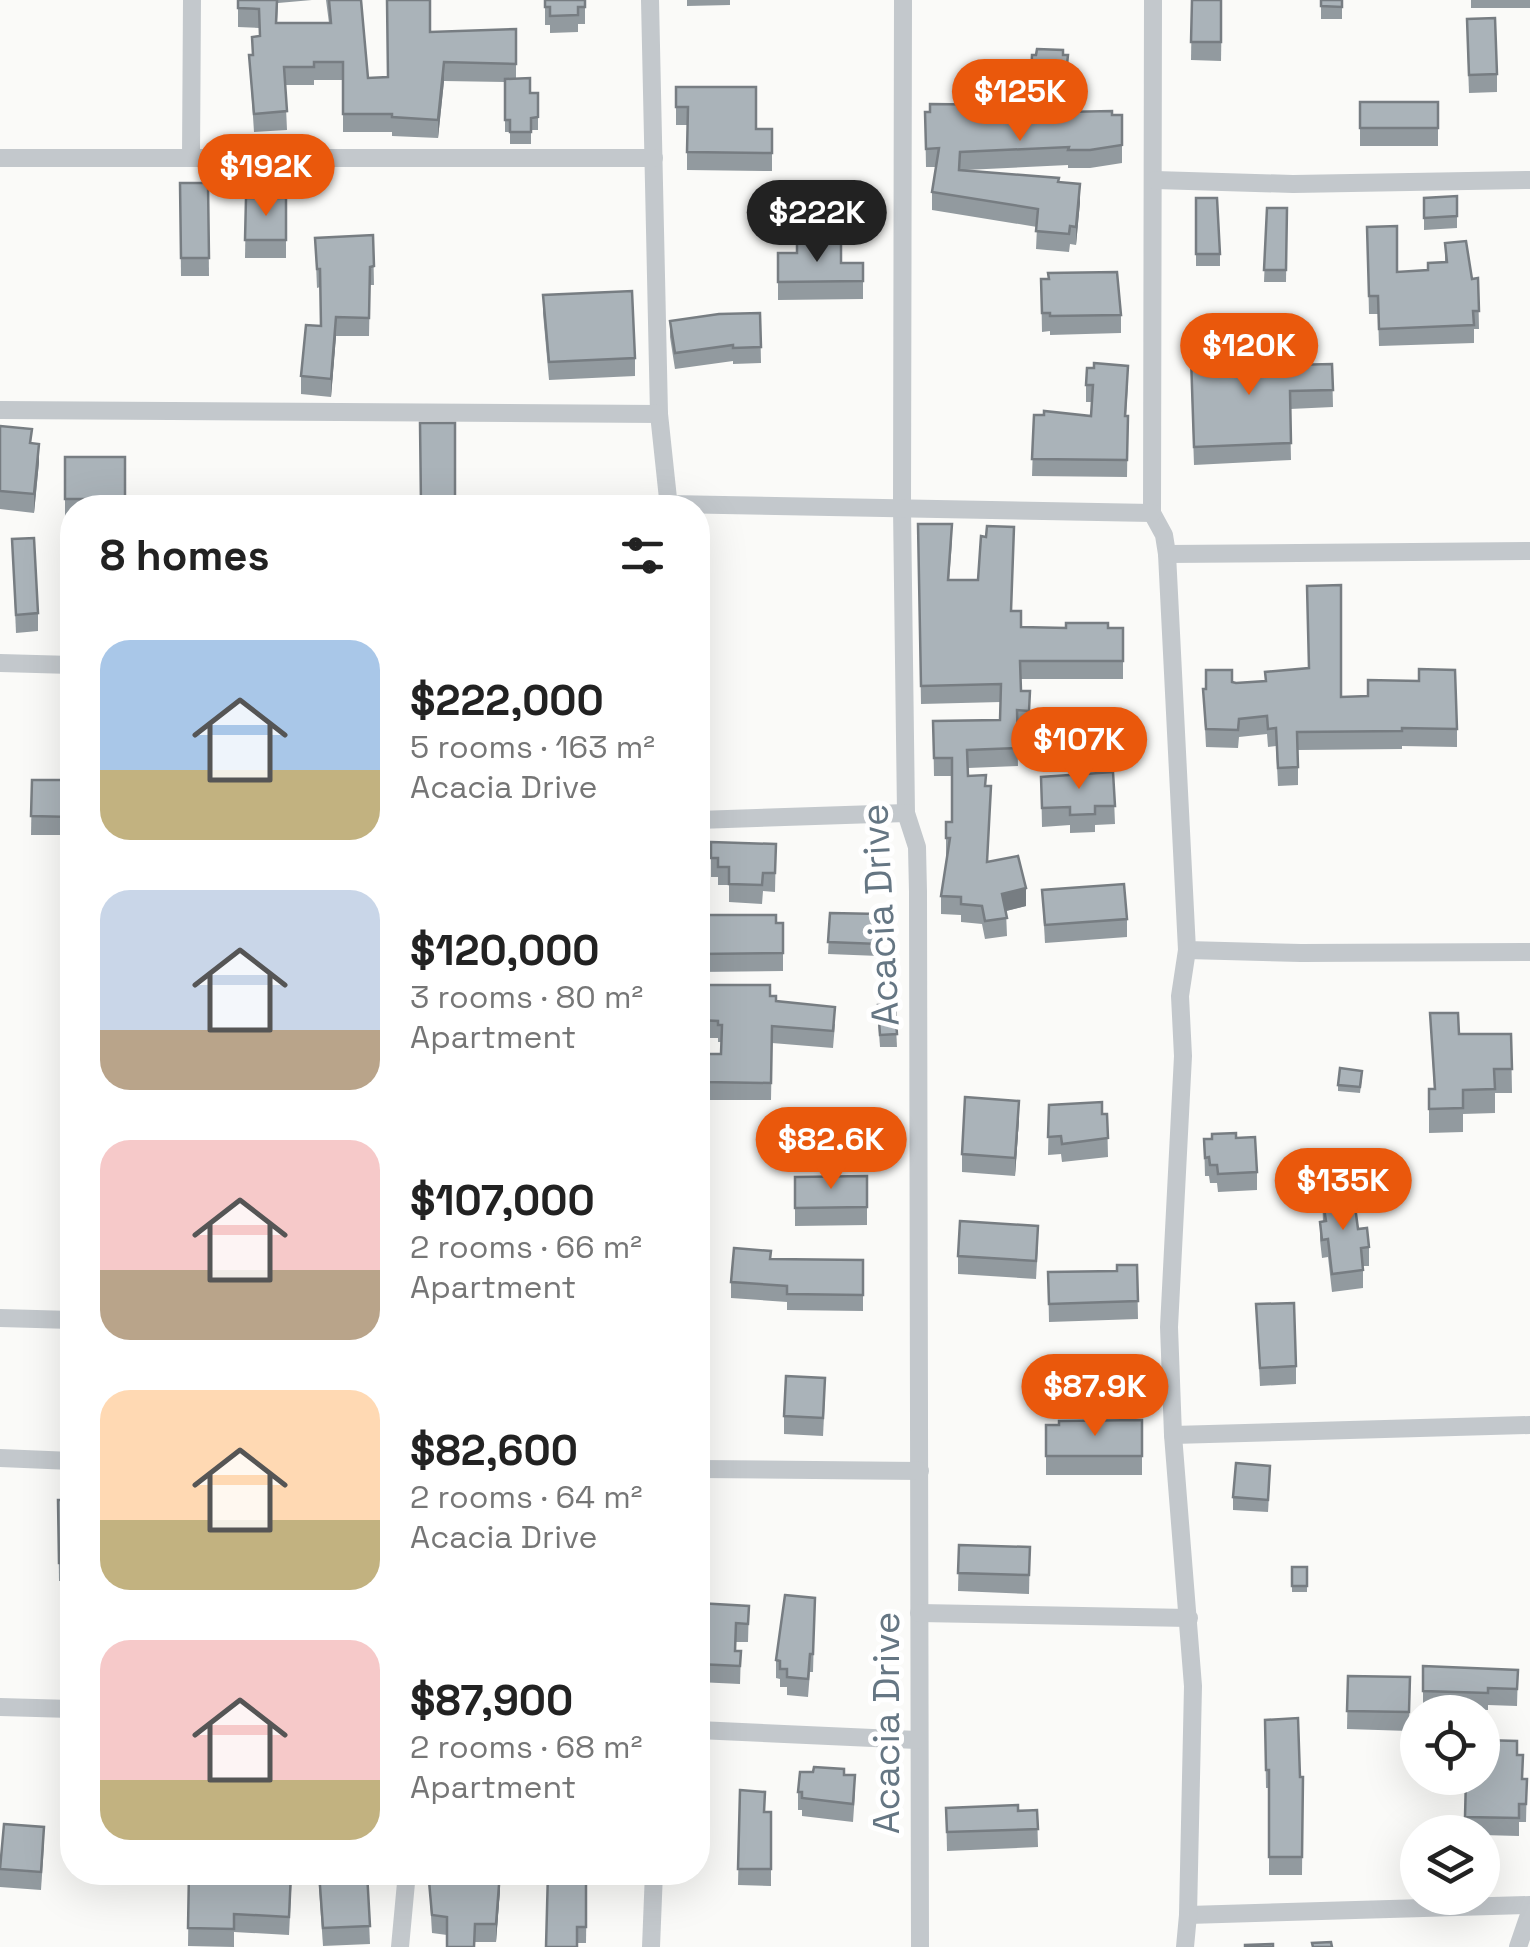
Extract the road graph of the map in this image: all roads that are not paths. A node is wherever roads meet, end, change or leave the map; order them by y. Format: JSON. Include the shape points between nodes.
{"nodes":[{"id":1,"x":192,"y":0,"type":"edge"},
{"id":2,"x":650,"y":0,"type":"edge"},
{"id":3,"x":903,"y":0,"type":"edge"},
{"id":4,"x":1153,"y":0,"type":"edge"},
{"id":5,"x":191,"y":156,"type":"junction"},
{"id":6,"x":0,"y":158,"type":"edge"},
{"id":7,"x":654,"y":158,"type":"junction"},
{"id":8,"x":1155,"y":180,"type":"junction"},
{"id":9,"x":1530,"y":180,"type":"edge"},
{"id":10,"x":0,"y":410,"type":"edge"},
{"id":11,"x":659,"y":414,"type":"junction"},
{"id":12,"x":668,"y":495,"type":"edge"},
{"id":13,"x":710,"y":506,"type":"edge"},
{"id":14,"x":902,"y":508,"type":"junction"},
{"id":15,"x":1152,"y":513,"type":"junction"},
{"id":16,"x":1530,"y":551,"type":"edge"},
{"id":17,"x":1167,"y":554,"type":"junction"},
{"id":18,"x":0,"y":663,"type":"edge"},
{"id":19,"x":60,"y":665,"type":"edge"},
{"id":20,"x":906,"y":813,"type":"junction"},
{"id":21,"x":710,"y":820,"type":"edge"},
{"id":22,"x":1187,"y":950,"type":"junction"},
{"id":23,"x":1530,"y":952,"type":"edge"},
{"id":24,"x":0,"y":1318,"type":"edge"},
{"id":25,"x":60,"y":1320,"type":"edge"},
{"id":26,"x":1530,"y":1425,"type":"edge"},
{"id":27,"x":1173,"y":1435,"type":"junction"},
{"id":28,"x":0,"y":1458,"type":"edge"},
{"id":29,"x":60,"y":1460,"type":"edge"},
{"id":30,"x":710,"y":1469,"type":"edge"},
{"id":31,"x":920,"y":1471,"type":"junction"},
{"id":32,"x":919,"y":1613,"type":"junction"},
{"id":33,"x":1189,"y":1618,"type":"junction"},
{"id":34,"x":0,"y":1708,"type":"edge"},
{"id":35,"x":60,"y":1709,"type":"edge"},
{"id":36,"x":710,"y":1731,"type":"edge"},
{"id":37,"x":918,"y":1740,"type":"junction"},
{"id":38,"x":406,"y":1885,"type":"edge"},
{"id":39,"x":653,"y":1885,"type":"edge"},
{"id":40,"x":1530,"y":1908,"type":"edge"},
{"id":41,"x":1188,"y":1915,"type":"junction"},
{"id":42,"x":400,"y":1947,"type":"edge"},
{"id":43,"x":651,"y":1947,"type":"edge"},
{"id":44,"x":920,"y":1947,"type":"edge"},
{"id":45,"x":1184,"y":1947,"type":"edge"},
{"id":46,"x":1518,"y":1947,"type":"edge"}],
"edges":[{"from":1,"to":5,"type":"street"},
{"from":2,"to":7,"type":"street"},
{"from":3,"to":14,"type":"street","name":"Acacia Drive"},
{"from":4,"to":8,"type":"street"},
{"from":5,"to":6,"type":"street"},
{"from":5,"to":7,"type":"street"},
{"from":7,"to":11,"type":"street"},
{"from":8,"to":9,"type":"street"},
{"from":8,"to":15,"type":"street"},
{"from":10,"to":11,"type":"street"},
{"from":11,"to":12,"type":"street"},
{"from":13,"to":14,"type":"street"},
{"from":14,"to":15,"type":"street"},
{"from":14,"to":20,"type":"street","name":"Acacia Drive"},
{"from":15,"to":17,"type":"street"},
{"from":16,"to":17,"type":"street"},
{"from":17,"to":22,"type":"street"},
{"from":18,"to":19,"type":"street"},
{"from":20,"to":21,"type":"street"},
{"from":20,"to":31,"type":"street","name":"Acacia Drive","via":[[917,846],[918,892]]},
{"from":22,"to":23,"type":"street"},
{"from":22,"to":27,"type":"street","via":[[1169,1327]]},
{"from":24,"to":25,"type":"street"},
{"from":26,"to":27,"type":"street"},
{"from":27,"to":33,"type":"street"},
{"from":28,"to":29,"type":"street"},
{"from":30,"to":31,"type":"street"},
{"from":31,"to":32,"type":"street","name":"Acacia Drive"},
{"from":32,"to":33,"type":"street"},
{"from":32,"to":37,"type":"street","name":"Acacia Drive"},
{"from":33,"to":41,"type":"street"},
{"from":34,"to":35,"type":"street"},
{"from":36,"to":37,"type":"street"},
{"from":37,"to":44,"type":"street","name":"Acacia Drive"},
{"from":38,"to":42,"type":"street"},
{"from":39,"to":43,"type":"street"},
{"from":40,"to":41,"type":"street"},
{"from":40,"to":46,"type":"street"},
{"from":41,"to":45,"type":"street"}]}
